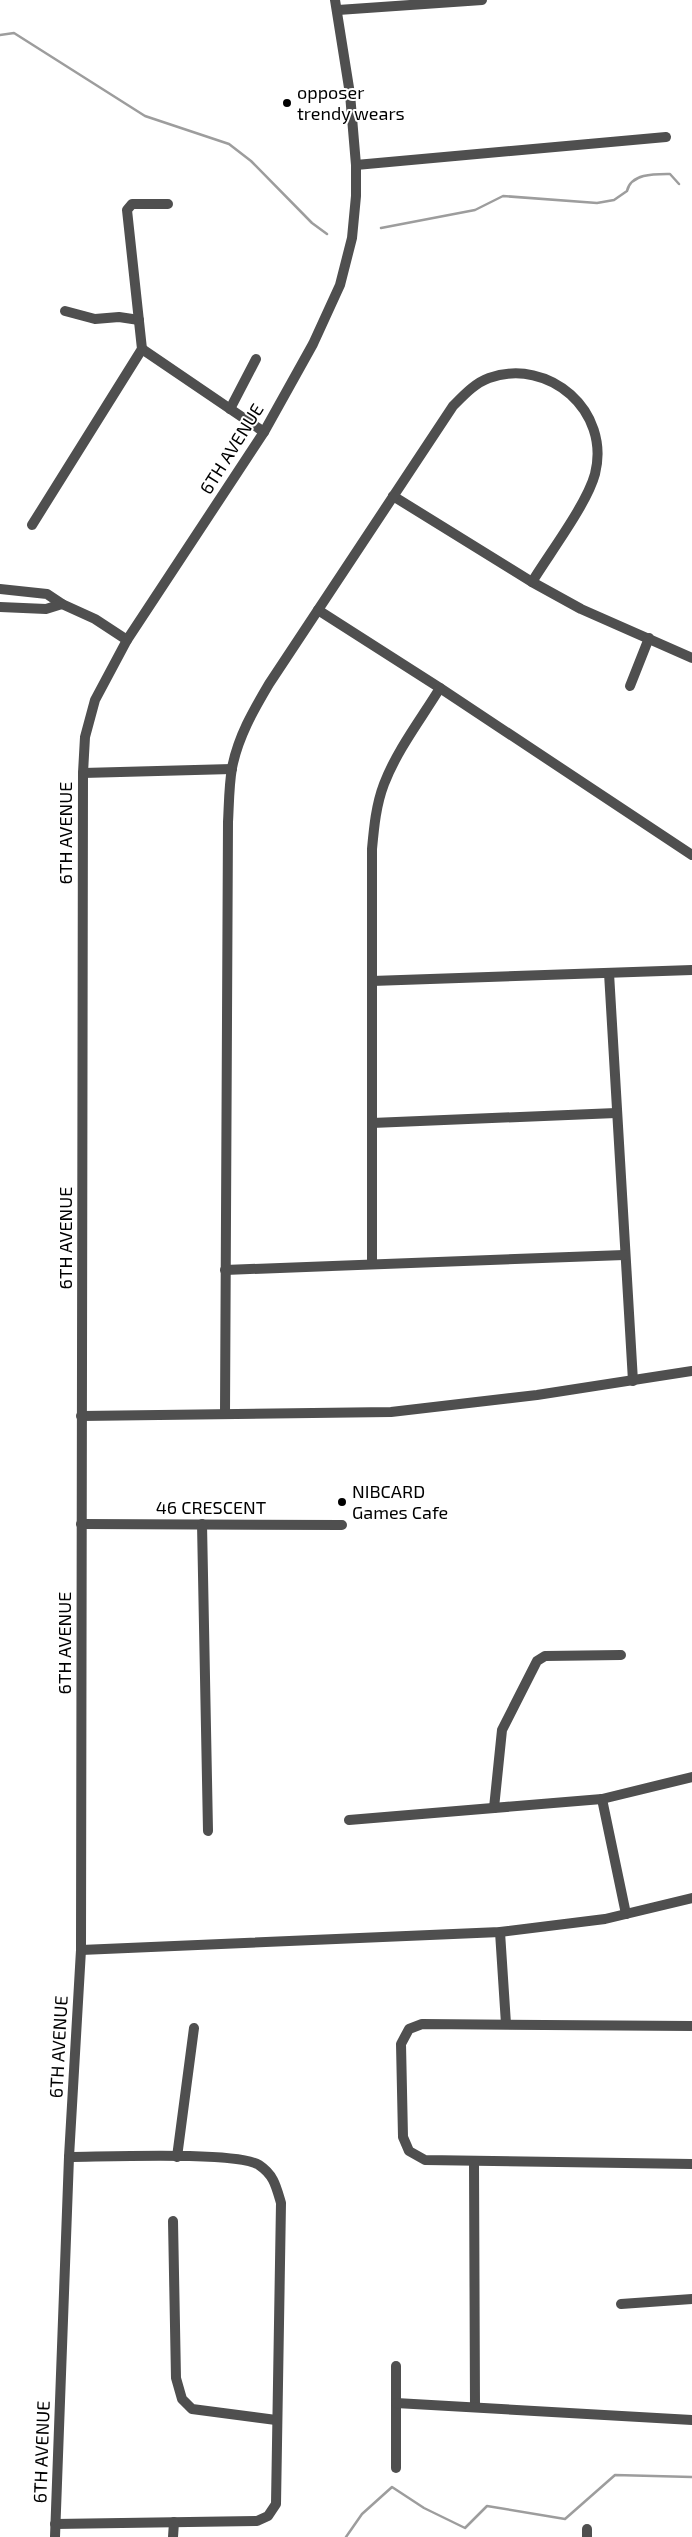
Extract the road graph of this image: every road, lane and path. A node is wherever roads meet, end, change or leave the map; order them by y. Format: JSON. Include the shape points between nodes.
{"nodes":[{"id":1,"x":482,"y":0,"type":"edge"},
{"id":2,"x":336,"y":5,"type":"edge"},
{"id":3,"x":666,"y":137,"type":"dead end"},
{"id":4,"x":356,"y":165,"type":"junction"},
{"id":5,"x":168,"y":204,"type":"dead end"},
{"id":6,"x":65,"y":311,"type":"dead end"},
{"id":7,"x":139,"y":320,"type":"junction"},
{"id":8,"x":142,"y":349,"type":"junction"},
{"id":9,"x":256,"y":359,"type":"dead end"},
{"id":10,"x":230,"y":409,"type":"junction"},
{"id":11,"x":264,"y":432,"type":"junction"},
{"id":12,"x":393,"y":496,"type":"junction"},
{"id":13,"x":32,"y":525,"type":"dead end"},
{"id":14,"x":532,"y":582,"type":"junction"},
{"id":15,"x":0,"y":589,"type":"edge"},
{"id":16,"x":62,"y":604,"type":"junction"},
{"id":17,"x":0,"y":606,"type":"edge"},
{"id":18,"x":318,"y":610,"type":"junction"},
{"id":19,"x":648,"y":638,"type":"junction"},
{"id":20,"x":126,"y":640,"type":"junction"},
{"id":21,"x":692,"y":658,"type":"edge"},
{"id":22,"x":630,"y":686,"type":"dead end"},
{"id":23,"x":440,"y":688,"type":"junction"},
{"id":24,"x":232,"y":769,"type":"junction"},
{"id":25,"x":83,"y":773,"type":"junction"},
{"id":26,"x":692,"y":855,"type":"edge"},
{"id":27,"x":692,"y":970,"type":"edge"},
{"id":28,"x":609,"y":973,"type":"junction"},
{"id":29,"x":372,"y":981,"type":"junction"},
{"id":30,"x":616,"y":1113,"type":"junction"},
{"id":31,"x":372,"y":1123,"type":"junction"},
{"id":32,"x":624,"y":1255,"type":"junction"},
{"id":33,"x":372,"y":1263,"type":"junction"},
{"id":34,"x":225,"y":1270,"type":"junction"},
{"id":35,"x":692,"y":1371,"type":"edge"},
{"id":36,"x":633,"y":1381,"type":"junction"},
{"id":37,"x":225,"y":1414,"type":"junction"},
{"id":38,"x":81,"y":1416,"type":"junction"},
{"id":39,"x":81,"y":1524,"type":"junction"},
{"id":40,"x":202,"y":1524,"type":"junction"},
{"id":41,"x":342,"y":1525,"type":"dead end"},
{"id":42,"x":621,"y":1655,"type":"dead end"},
{"id":43,"x":692,"y":1777,"type":"edge"},
{"id":44,"x":602,"y":1799,"type":"junction"},
{"id":45,"x":494,"y":1808,"type":"junction"},
{"id":46,"x":349,"y":1820,"type":"dead end"},
{"id":47,"x":208,"y":1831,"type":"dead end"},
{"id":48,"x":692,"y":1898,"type":"edge"},
{"id":49,"x":626,"y":1914,"type":"junction"},
{"id":50,"x":500,"y":1932,"type":"junction"},
{"id":51,"x":81,"y":1950,"type":"junction"},
{"id":52,"x":506,"y":2024,"type":"junction"},
{"id":53,"x":692,"y":2026,"type":"edge"},
{"id":54,"x":194,"y":2028,"type":"dead end"},
{"id":55,"x":69,"y":2156,"type":"junction"},
{"id":56,"x":177,"y":2157,"type":"junction"},
{"id":57,"x":474,"y":2162,"type":"junction"},
{"id":58,"x":692,"y":2164,"type":"edge"},
{"id":59,"x":173,"y":2220,"type":"dead end"},
{"id":60,"x":692,"y":2298,"type":"edge"},
{"id":61,"x":621,"y":2304,"type":"dead end"},
{"id":62,"x":396,"y":2366,"type":"dead end"},
{"id":63,"x":396,"y":2404,"type":"junction"},
{"id":64,"x":475,"y":2407,"type":"junction"},
{"id":65,"x":276,"y":2420,"type":"junction"},
{"id":66,"x":692,"y":2420,"type":"edge"},
{"id":67,"x":396,"y":2468,"type":"dead end"},
{"id":68,"x":174,"y":2522,"type":"junction"},
{"id":69,"x":55,"y":2524,"type":"junction"},
{"id":70,"x":55,"y":2537,"type":"edge"},
{"id":71,"x":173,"y":2537,"type":"edge"}],
"edges":[{"from":1,"to":2,"type":"street"},
{"from":2,"to":4,"type":"street","name":"6TH AVENUE","via":[[350,94]]},
{"from":3,"to":4,"type":"street"},
{"from":4,"to":11,"type":"street","name":"6TH AVENUE","via":[[352,238],[340,285],[313,344]]},
{"from":5,"to":7,"type":"street","via":[[132,204],[127,210]]},
{"from":6,"to":7,"type":"street","via":[[95,319],[119,317]]},
{"from":7,"to":8,"type":"street"},
{"from":8,"to":10,"type":"street"},
{"from":8,"to":13,"type":"street"},
{"from":9,"to":10,"type":"street"},
{"from":10,"to":11,"type":"street"},
{"from":11,"to":20,"type":"street","name":"6TH AVENUE"},
{"from":12,"to":14,"type":"street"},
{"from":12,"to":14,"type":"street","via":[[453,406],[475,386],[510,373],[528,373],[547,378],[566,389],[582,405],[593,427],[598,448],[595,473],[587,494]]},
{"from":12,"to":18,"type":"street"},
{"from":14,"to":19,"type":"street","via":[[581,609]]},
{"from":15,"to":16,"type":"street","via":[[47,594]]},
{"from":16,"to":17,"type":"street","via":[[46,609]]},
{"from":16,"to":20,"type":"street"},
{"from":18,"to":23,"type":"street"},
{"from":18,"to":24,"type":"street","via":[[248,719]]},
{"from":19,"to":21,"type":"street"},
{"from":19,"to":22,"type":"street"},
{"from":20,"to":25,"type":"street","name":"6TH AVENUE","via":[[95,700],[86,736]]},
{"from":23,"to":26,"type":"street"},
{"from":23,"to":29,"type":"street","via":[[393,763],[375,816]]},
{"from":24,"to":25,"type":"street"},
{"from":24,"to":34,"type":"street","via":[[228,822]]},
{"from":25,"to":38,"type":"street","name":"6TH AVENUE"},
{"from":27,"to":28,"type":"street"},
{"from":28,"to":29,"type":"street"},
{"from":28,"to":30,"type":"street"},
{"from":29,"to":31,"type":"street"},
{"from":30,"to":31,"type":"street"},
{"from":30,"to":32,"type":"street"},
{"from":31,"to":33,"type":"street"},
{"from":32,"to":33,"type":"street"},
{"from":32,"to":36,"type":"street"},
{"from":33,"to":34,"type":"street"},
{"from":34,"to":37,"type":"street"},
{"from":35,"to":36,"type":"street"},
{"from":36,"to":37,"type":"street","via":[[391,1412]]},
{"from":37,"to":38,"type":"street"},
{"from":38,"to":39,"type":"street","name":"6TH AVENUE"},
{"from":39,"to":40,"type":"street","name":"46 CRESCENT"},
{"from":39,"to":51,"type":"street","name":"6TH AVENUE"},
{"from":40,"to":41,"type":"street","name":"46 CRESCENT"},
{"from":40,"to":47,"type":"street"},
{"from":42,"to":45,"type":"street","via":[[544,1656],[537,1661],[502,1730]]},
{"from":43,"to":44,"type":"street"},
{"from":44,"to":45,"type":"street"},
{"from":44,"to":49,"type":"street"},
{"from":45,"to":46,"type":"street"},
{"from":48,"to":49,"type":"street"},
{"from":49,"to":50,"type":"street"},
{"from":50,"to":51,"type":"street"},
{"from":50,"to":52,"type":"street"},
{"from":51,"to":55,"type":"street","name":"6TH AVENUE"},
{"from":52,"to":53,"type":"street"},
{"from":52,"to":57,"type":"street","via":[[422,2024],[409,2029],[401,2044],[403,2137],[409,2151],[425,2160]]},
{"from":54,"to":56,"type":"street"},
{"from":55,"to":56,"type":"street"},
{"from":55,"to":69,"type":"street","name":"6TH AVENUE"},
{"from":56,"to":65,"type":"street","via":[[242,2160],[257,2164],[274,2178],[281,2203]]},
{"from":57,"to":58,"type":"street"},
{"from":57,"to":64,"type":"street"},
{"from":59,"to":65,"type":"street","via":[[176,2378],[182,2399],[192,2409]]},
{"from":60,"to":61,"type":"street"},
{"from":62,"to":63,"type":"street"},
{"from":63,"to":64,"type":"street"},
{"from":63,"to":67,"type":"street"},
{"from":64,"to":66,"type":"street"},
{"from":65,"to":68,"type":"street","via":[[276,2504],[268,2516],[257,2521]]},
{"from":68,"to":69,"type":"street"},
{"from":68,"to":71,"type":"street"},
{"from":69,"to":70,"type":"street","name":"6TH AVENUE"}]}
